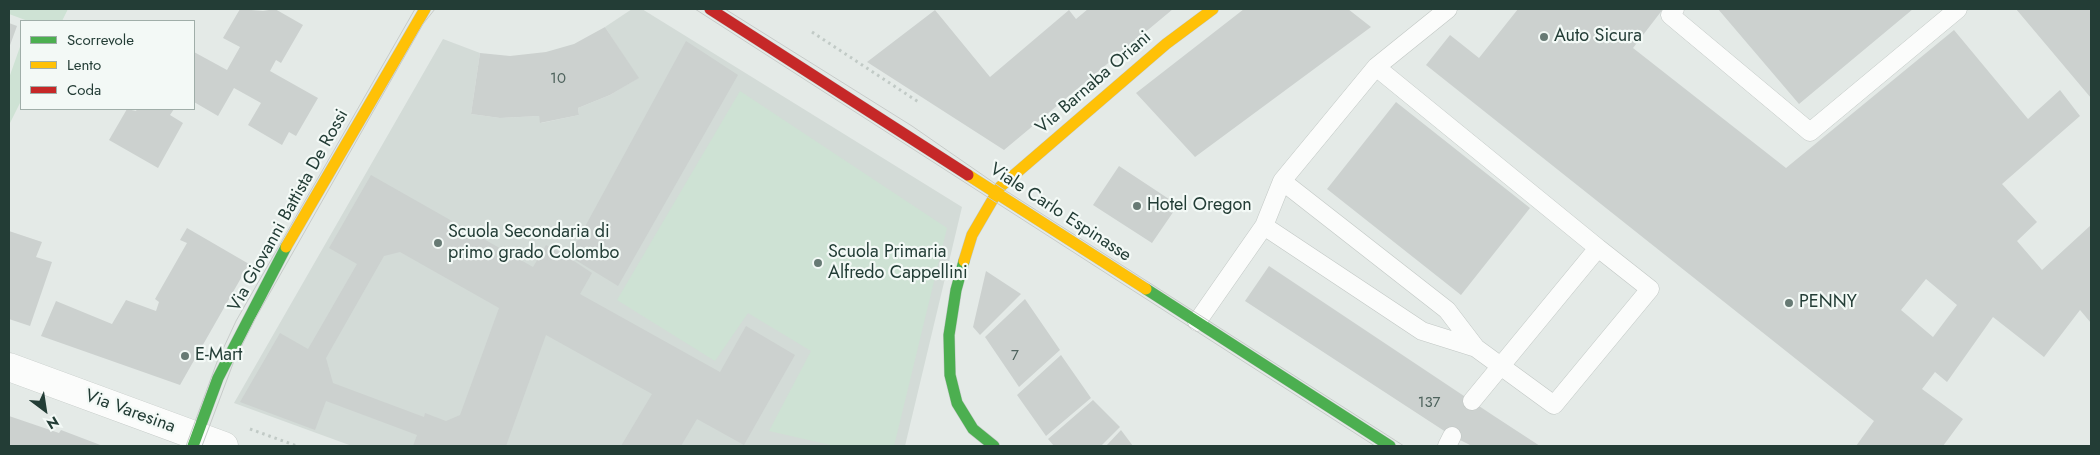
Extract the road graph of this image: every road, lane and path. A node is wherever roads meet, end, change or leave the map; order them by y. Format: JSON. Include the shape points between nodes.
{"nodes":[{"id":1,"x":425,"y":9,"type":"edge"},
{"id":2,"x":710,"y":9,"type":"edge"},
{"id":3,"x":1213,"y":9,"type":"edge"},
{"id":4,"x":1448,"y":9,"type":"edge"},
{"id":5,"x":1675,"y":9,"type":"edge"},
{"id":6,"x":1958,"y":9,"type":"edge"},
{"id":7,"x":812,"y":32,"type":"dead end"},
{"id":8,"x":1376,"y":67,"type":"junction"},
{"id":9,"x":920,"y":104,"type":"dead end"},
{"id":10,"x":1282,"y":181,"type":"junction"},
{"id":11,"x":998,"y":190,"type":"junction"},
{"id":12,"x":1264,"y":226,"type":"junction"},
{"id":13,"x":1598,"y":248,"type":"junction"},
{"id":14,"x":1197,"y":322,"type":"junction"},
{"id":15,"x":1476,"y":348,"type":"junction"},
{"id":16,"x":1501,"y":366,"type":"junction"},
{"id":17,"x":9,"y":367,"type":"edge"},
{"id":18,"x":1472,"y":401,"type":"dead end"},
{"id":19,"x":232,"y":436,"type":"edge"},
{"id":20,"x":194,"y":441,"type":"edge"},
{"id":21,"x":1379,"y":442,"type":"edge"},
{"id":22,"x":296,"y":446,"type":"edge"},
{"id":23,"x":994,"y":446,"type":"edge"},
{"id":24,"x":1390,"y":446,"type":"edge"}],
"edges":[{"from":1,"to":20,"type":"street","name":"Via Giovanni Battista De Rossi","via":[[272,271],[218,378]]},
{"from":2,"to":11,"type":"street","name":"Viale Carlo Espinasse"},
{"from":3,"to":11,"type":"street","name":"Via Barnaba Oriani","via":[[1166,44]]},
{"from":4,"to":8,"type":"lane"},
{"from":5,"to":6,"type":"lane","via":[[1670,15],[1810,132]]},
{"from":7,"to":9,"type":"path"},
{"from":8,"to":10,"type":"lane"},
{"from":8,"to":13,"type":"lane"},
{"from":10,"to":12,"type":"lane"},
{"from":10,"to":15,"type":"lane","via":[[1447,310]]},
{"from":11,"to":14,"type":"street","name":"Viale Carlo Espinasse"},
{"from":11,"to":23,"type":"street","via":[[972,235],[956,290],[949,335],[950,375],[957,403],[973,429]]},
{"from":12,"to":14,"type":"lane"},
{"from":12,"to":15,"type":"lane","via":[[1422,331]]},
{"from":13,"to":16,"type":"lane"},
{"from":13,"to":16,"type":"lane","via":[[1650,289],[1554,405]]},
{"from":14,"to":21,"type":"street","name":"Viale Carlo Espinasse"},
{"from":15,"to":16,"type":"lane"},
{"from":16,"to":18,"type":"lane"},
{"from":17,"to":20,"type":"street","name":"Via Varesina"},
{"from":19,"to":20,"type":"street","name":"Via Varesina"},
{"from":19,"to":22,"type":"path"},
{"from":21,"to":24,"type":"street","name":"Viale Carlo Espinasse"}]}
